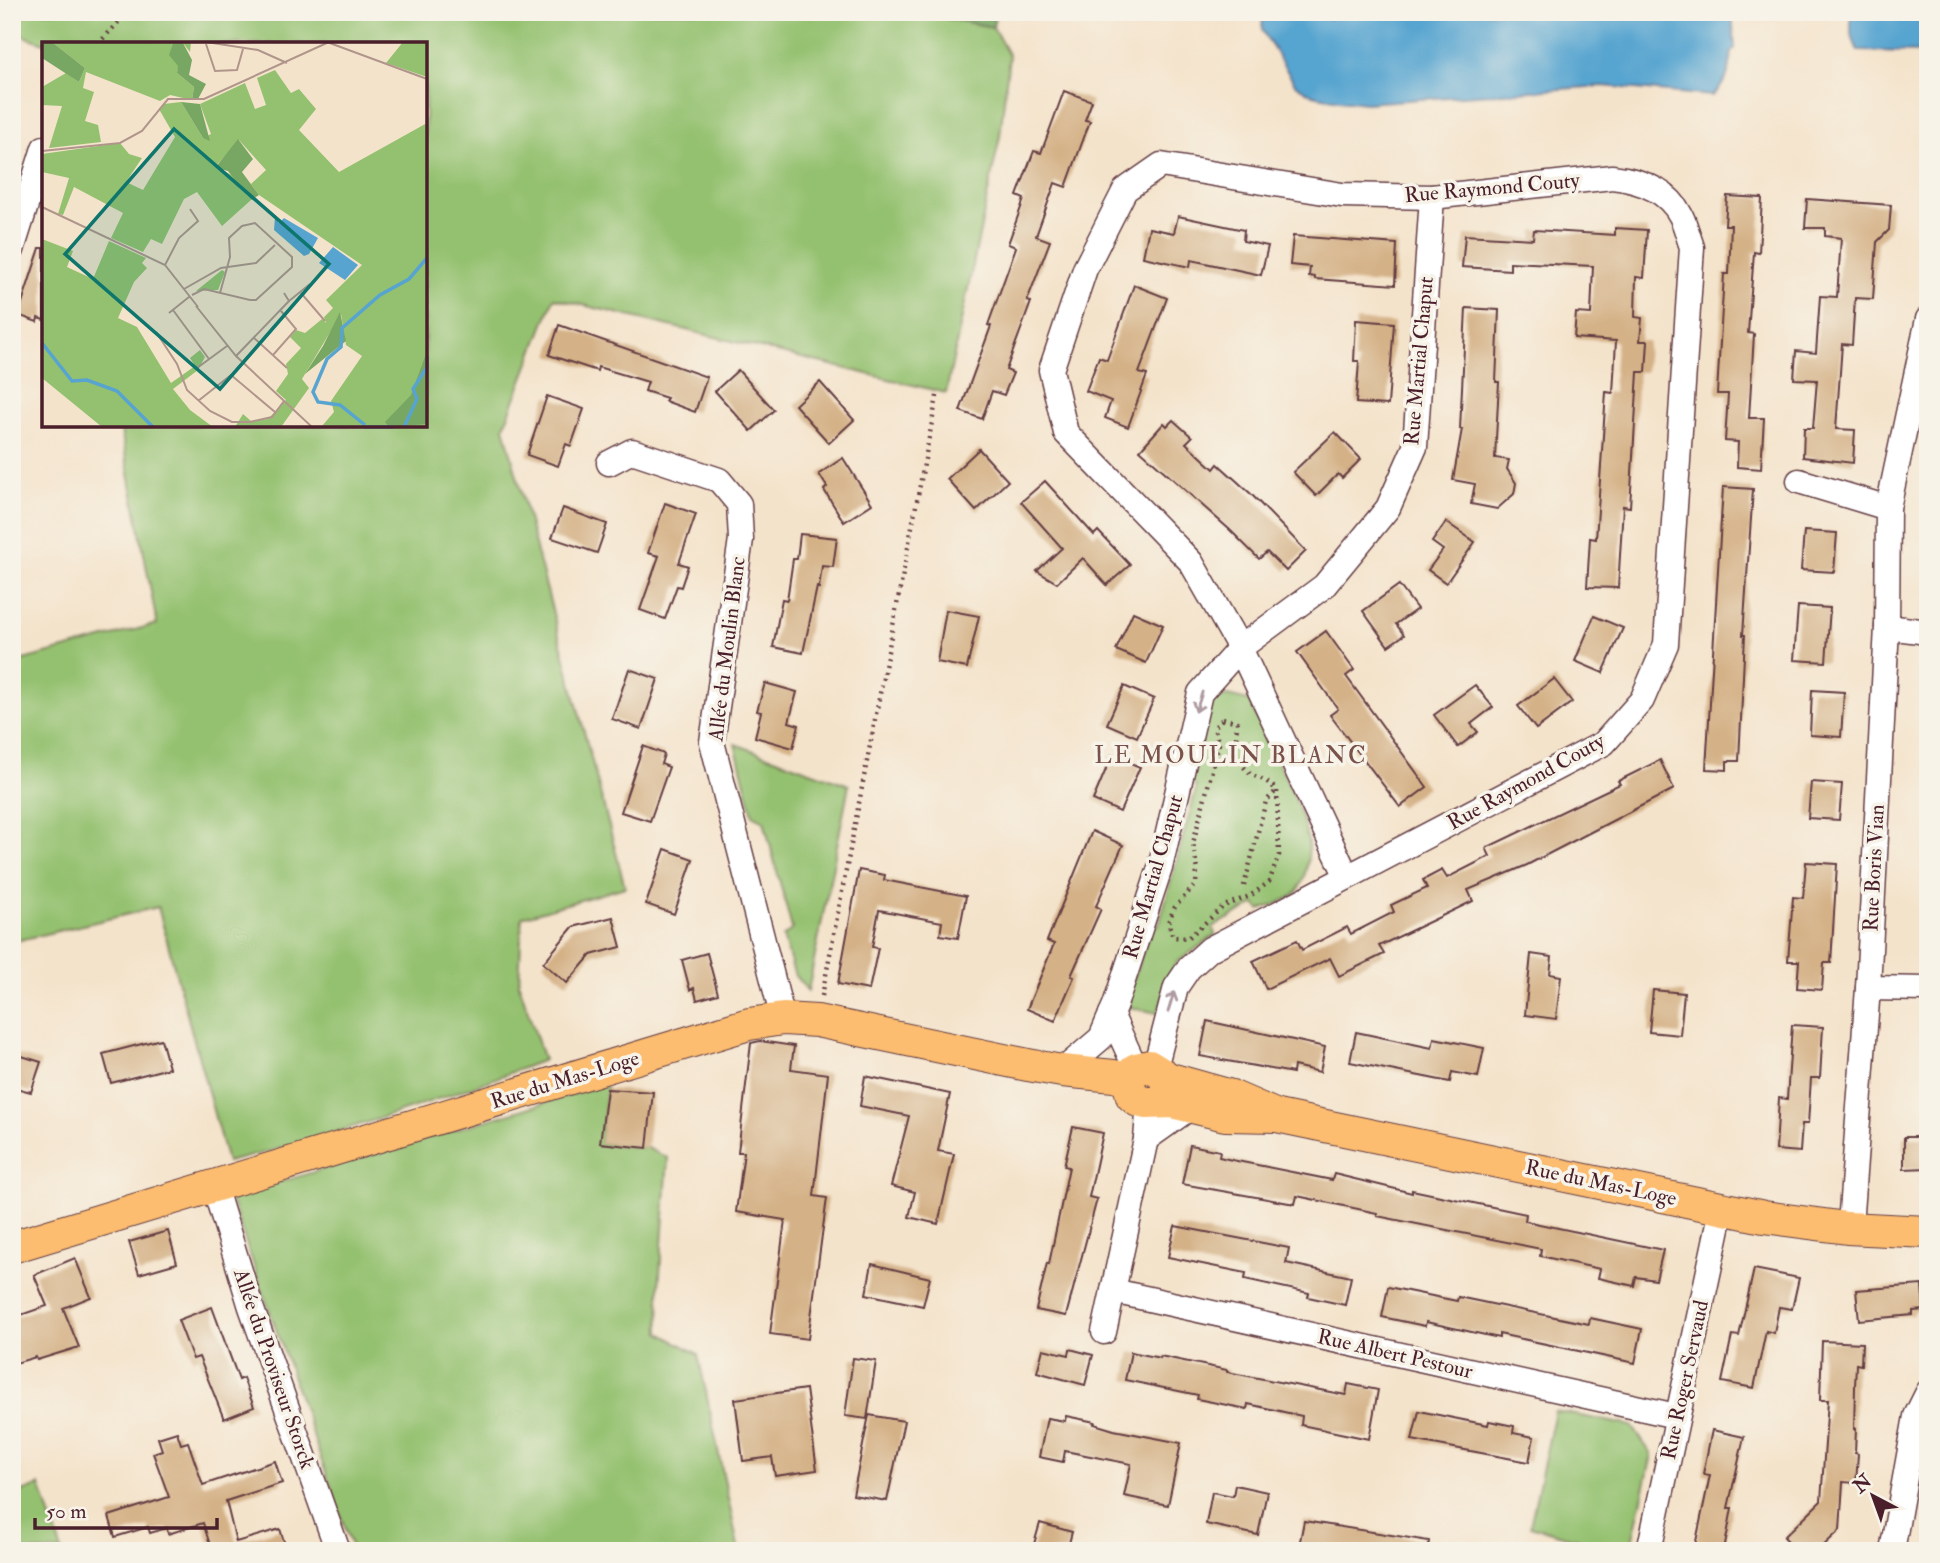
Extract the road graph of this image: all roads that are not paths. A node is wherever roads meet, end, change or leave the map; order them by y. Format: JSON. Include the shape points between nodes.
{"nodes":[{"id":1,"x":42,"y":154,"type":"edge"},
{"id":2,"x":1432,"y":197,"type":"junction"},
{"id":3,"x":12,"y":250,"type":"edge"},
{"id":4,"x":1928,"y":319,"type":"edge"},
{"id":5,"x":1922,"y":380,"type":"edge"},
{"id":6,"x":609,"y":463,"type":"dead end"},
{"id":7,"x":1799,"y":481,"type":"dead end"},
{"id":8,"x":1888,"y":508,"type":"junction"},
{"id":9,"x":1888,"y":627,"type":"junction"},
{"id":10,"x":1928,"y":632,"type":"edge"},
{"id":11,"x":1240,"y":648,"type":"junction"},
{"id":12,"x":1347,"y":877,"type":"junction"},
{"id":13,"x":1868,"y":988,"type":"junction"},
{"id":14,"x":1928,"y":989,"type":"edge"},
{"id":15,"x":1111,"y":1014,"type":"junction"},
{"id":16,"x":783,"y":1019,"type":"junction"},
{"id":17,"x":1062,"y":1071,"type":"junction"},
{"id":18,"x":1147,"y":1083,"type":"junction"},
{"id":19,"x":1191,"y":1107,"type":"junction"},
{"id":20,"x":1277,"y":1116,"type":"junction"},
{"id":21,"x":1146,"y":1139,"type":"junction"},
{"id":22,"x":214,"y":1186,"type":"junction"},
{"id":23,"x":1722,"y":1209,"type":"junction"},
{"id":24,"x":1847,"y":1228,"type":"junction"},
{"id":25,"x":1928,"y":1232,"type":"edge"},
{"id":26,"x":12,"y":1247,"type":"edge"},
{"id":27,"x":1113,"y":1291,"type":"junction"},
{"id":28,"x":1104,"y":1332,"type":"dead end"},
{"id":29,"x":1928,"y":1392,"type":"edge"},
{"id":30,"x":1676,"y":1416,"type":"junction"},
{"id":31,"x":338,"y":1551,"type":"edge"},
{"id":32,"x":1649,"y":1551,"type":"edge"},
{"id":33,"x":1892,"y":1551,"type":"edge"}],
"edges":[{"from":1,"to":3,"type":"street"},
{"from":2,"to":11,"type":"street","name":"Rue Martial Chaput","via":[[1415,447],[1388,509],[1324,586]]},
{"from":2,"to":11,"type":"street","name":"Rue Raymond Couty","via":[[1342,195],[1161,165],[1125,190],[1084,270],[1051,370],[1066,433],[1191,562]]},
{"from":2,"to":12,"type":"street","name":"Rue Raymond Couty","via":[[1612,177],[1635,180],[1660,193],[1681,216],[1692,247],[1666,644],[1642,700],[1604,743]]},
{"from":4,"to":5,"type":"street","name":"Rue Boris Vian"},
{"from":5,"to":8,"type":"street","name":"Rue Boris Vian"},
{"from":6,"to":16,"type":"street","name":"Allée du Moulin Blanc","via":[[632,451],[719,480],[739,504],[741,539],[712,741]]},
{"from":7,"to":8,"type":"street"},
{"from":8,"to":9,"type":"street","name":"Rue Boris Vian"},
{"from":9,"to":10,"type":"street"},
{"from":9,"to":13,"type":"street","name":"Rue Boris Vian"},
{"from":11,"to":12,"type":"street","name":"Rue Raymond Couty"},
{"from":11,"to":15,"type":"street","name":"Rue Martial Chaput","one_way":true,"via":[[1200,693],[1160,868]]},
{"from":18,"to":12,"type":"street","name":"Rue Raymond Couty","one_way":true,"via":[[1176,987],[1189,968],[1210,948]]},
{"from":13,"to":14,"type":"street"},
{"from":13,"to":24,"type":"street","name":"Rue Boris Vian"},
{"from":15,"to":17,"type":"street","name":"Rue Martial Chaput","via":[[1101,1038]]},
{"from":15,"to":18,"type":"street"},
{"from":16,"to":17,"type":"main road","name":"Rue du Mas-Loge","via":[[817,1021]]},
{"from":16,"to":22,"type":"main road","name":"Rue du Mas-Loge","via":[[749,1024]]},
{"from":17,"to":18,"type":"main road","name":"Rue du Mas-Loge"},
{"from":18,"to":19,"type":"main road","name":"Rue du Mas-Loge","via":[[1172,1102]]},
{"from":18,"to":20,"type":"main road","name":"Rue du Mas-Loge","via":[[1181,1084],[1231,1096]]},
{"from":18,"to":21,"type":"street"},
{"from":19,"to":20,"type":"main road","name":"Rue du Mas-Loge","via":[[1225,1115]]},
{"from":19,"to":21,"type":"street"},
{"from":20,"to":23,"type":"main road","name":"Rue du Mas-Loge"},
{"from":21,"to":27,"type":"street"},
{"from":22,"to":26,"type":"main road","name":"Rue du Mas-Loge"},
{"from":22,"to":31,"type":"street","name":"Allée du Proviseur Storck","via":[[251,1307]]},
{"from":23,"to":24,"type":"main road","name":"Rue du Mas-Loge"},
{"from":23,"to":30,"type":"street","name":"Rue Roger Servaud"},
{"from":24,"to":25,"type":"main road","name":"Rue du Mas-Loge"},
{"from":27,"to":28,"type":"street"},
{"from":27,"to":30,"type":"street","name":"Rue Albert Pestour"},
{"from":29,"to":33,"type":"street","via":[[1916,1416]]},
{"from":30,"to":32,"type":"street","name":"Rue Roger Servaud"}]}
